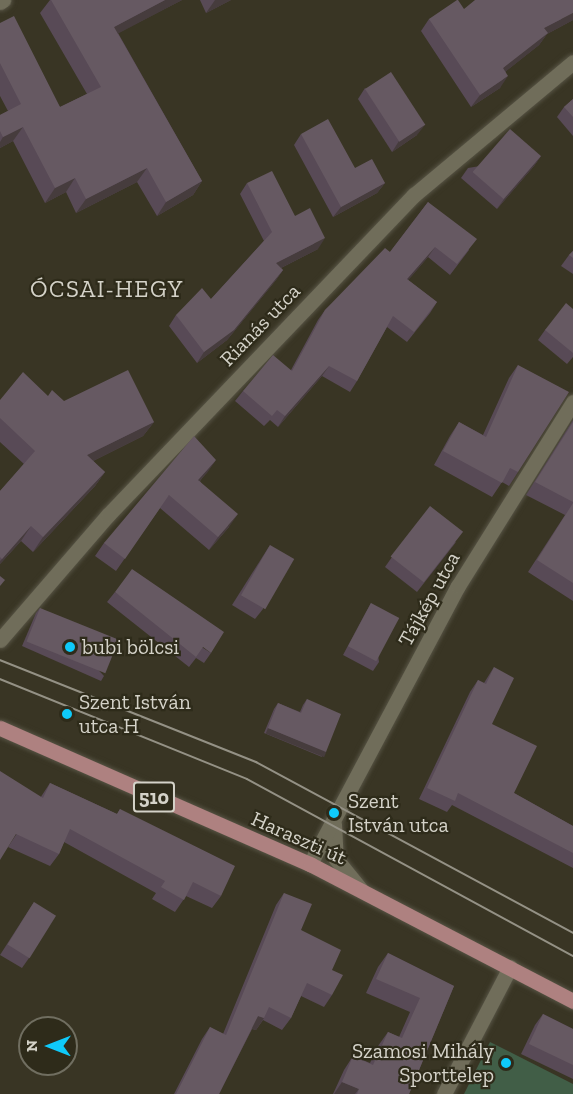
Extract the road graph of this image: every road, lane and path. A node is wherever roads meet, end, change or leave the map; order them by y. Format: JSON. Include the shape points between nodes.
{"nodes":[{"id":1,"x":573,"y":62,"type":"edge"},
{"id":2,"x":573,"y":402,"type":"edge"},
{"id":3,"x":0,"y":640,"type":"edge"},
{"id":4,"x":0,"y":728,"type":"edge"},
{"id":5,"x":334,"y":824,"type":"junction"},
{"id":6,"x":310,"y":864,"type":"junction"},
{"id":7,"x":362,"y":890,"type":"junction"},
{"id":8,"x":510,"y":967,"type":"junction"},
{"id":9,"x":573,"y":1002,"type":"edge"},
{"id":10,"x":444,"y":1094,"type":"edge"}],
"edges":[{"from":1,"to":3,"type":"street","name":"Rianás utca","via":[[414,195],[108,515]]},
{"from":2,"to":5,"type":"street","name":"Tájkép utca","via":[[458,586]]},
{"from":4,"to":6,"type":"main road","name":"Haraszti út","number":"510"},
{"from":5,"to":6,"type":"street","name":"Tájkép utca"},
{"from":5,"to":7,"type":"street","via":[[336,859]]},
{"from":6,"to":7,"type":"main road","name":"Haraszti út","number":"510"},
{"from":7,"to":8,"type":"main road","name":"Haraszti út","number":"510"},
{"from":8,"to":9,"type":"main road","name":"Haraszti út","number":"510"},
{"from":8,"to":10,"type":"street"}]}
